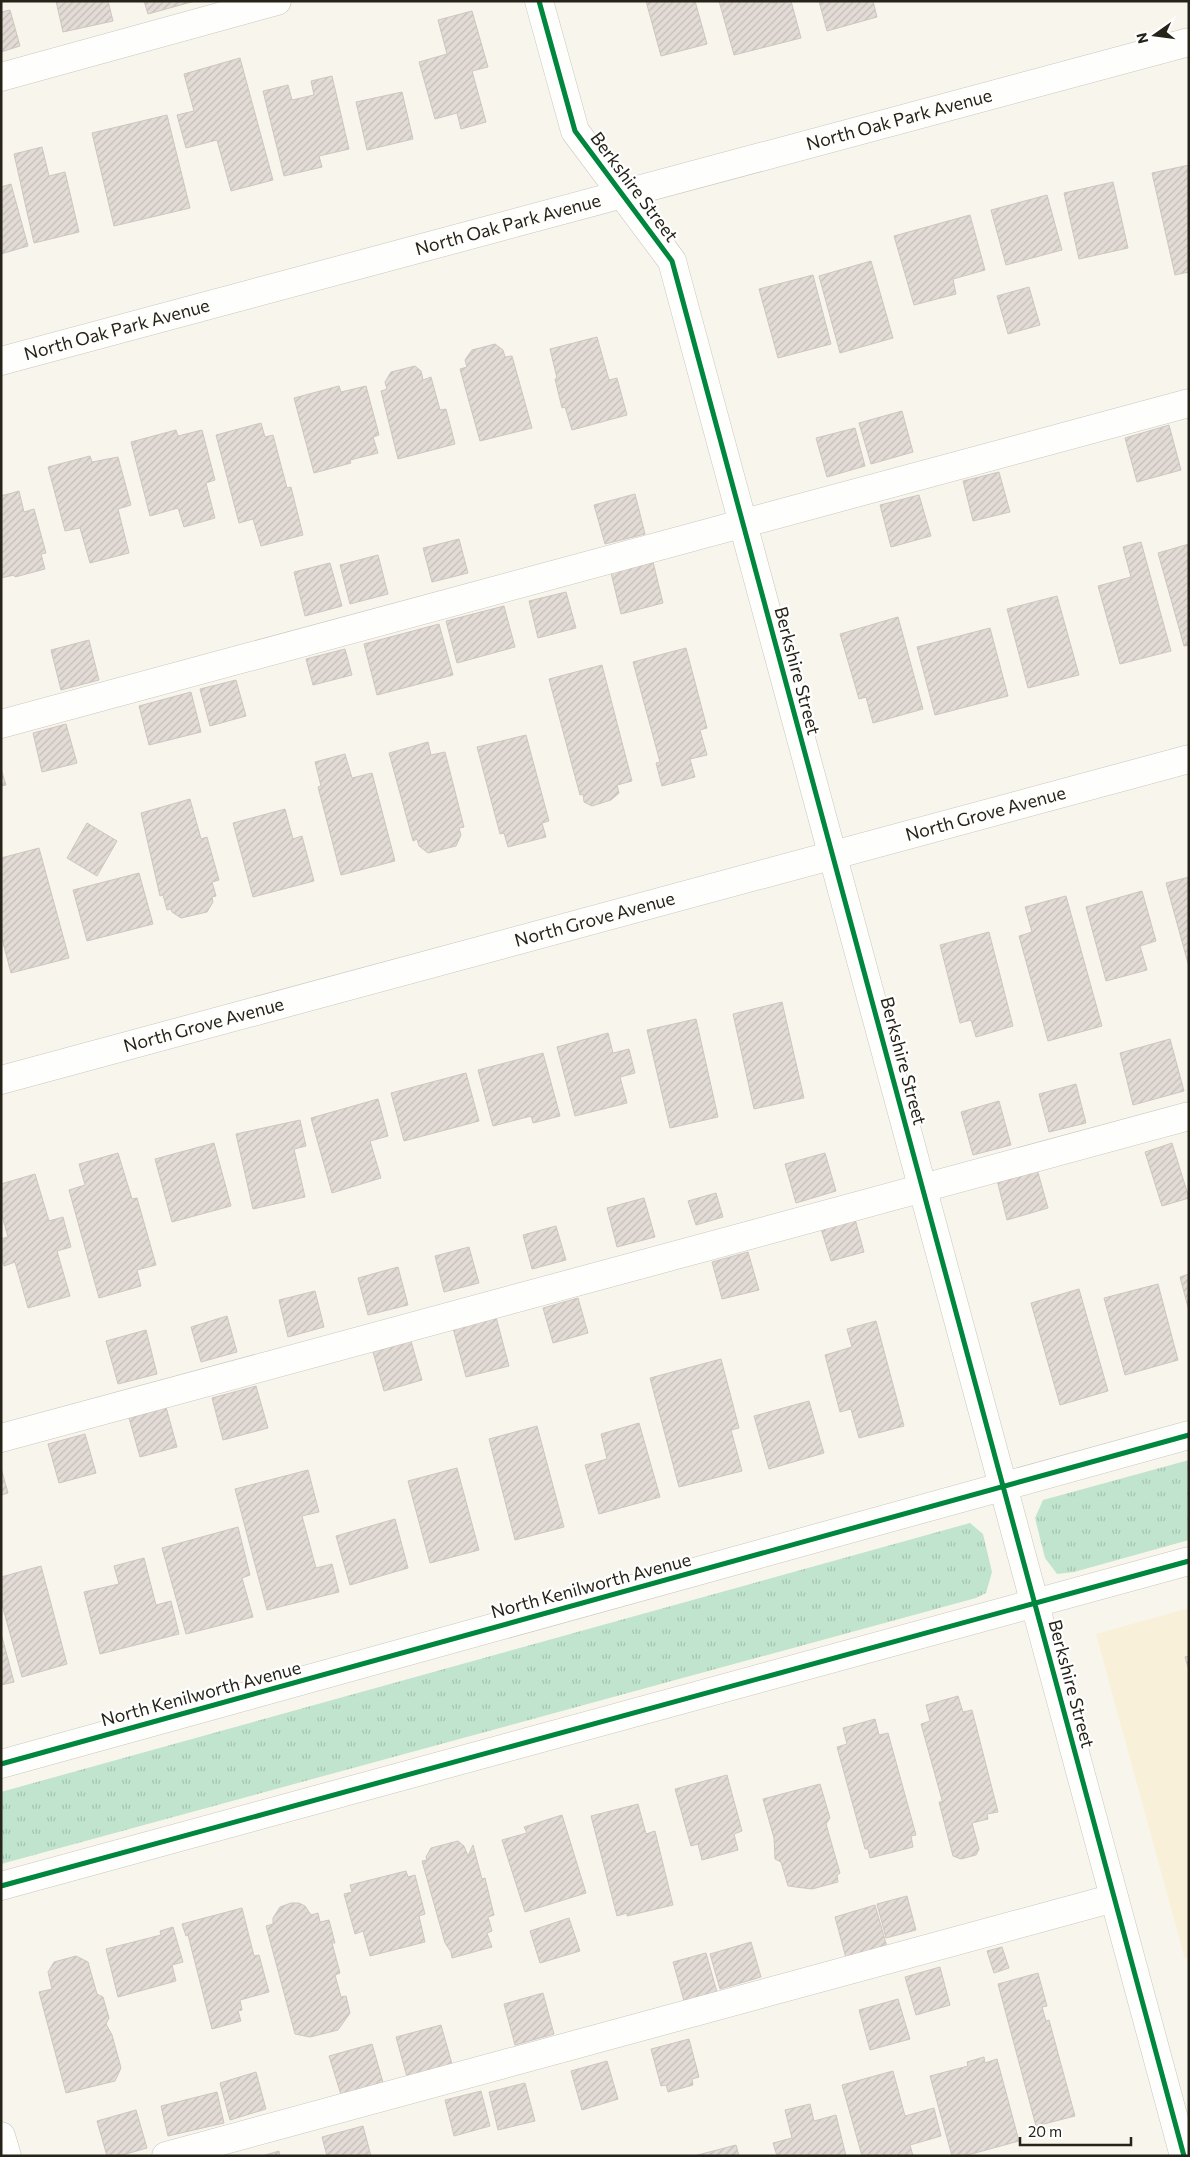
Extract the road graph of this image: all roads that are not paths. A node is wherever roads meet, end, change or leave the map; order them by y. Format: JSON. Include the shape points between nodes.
{"nodes":[{"id":1,"x":277,"y":1,"type":"edge"},
{"id":2,"x":539,"y":1,"type":"edge"},
{"id":3,"x":1189,"y":42,"type":"edge"},
{"id":4,"x":1,"y":77,"type":"edge"},
{"id":5,"x":622,"y":194,"type":"junction"},
{"id":6,"x":1,"y":360,"type":"edge"},
{"id":7,"x":1189,"y":403,"type":"edge"},
{"id":8,"x":743,"y":524,"type":"junction"},
{"id":9,"x":1,"y":724,"type":"edge"},
{"id":10,"x":1189,"y":759,"type":"edge"},
{"id":11,"x":833,"y":857,"type":"junction"},
{"id":12,"x":1,"y":1080,"type":"edge"},
{"id":13,"x":1189,"y":1116,"type":"edge"},
{"id":14,"x":923,"y":1188,"type":"junction"},
{"id":15,"x":1189,"y":1435,"type":"edge"},
{"id":16,"x":1,"y":1438,"type":"edge"},
{"id":17,"x":1003,"y":1486,"type":"junction"},
{"id":18,"x":1189,"y":1561,"type":"edge"},
{"id":19,"x":1035,"y":1602,"type":"junction"},
{"id":20,"x":1,"y":1764,"type":"edge"},
{"id":21,"x":1,"y":1886,"type":"edge"},
{"id":22,"x":1114,"y":1898,"type":"junction"},
{"id":23,"x":1,"y":2136,"type":"edge"},
{"id":24,"x":7,"y":2156,"type":"edge"},
{"id":25,"x":166,"y":2156,"type":"edge"},
{"id":26,"x":1184,"y":2156,"type":"edge"}],
"edges":[{"from":1,"to":4,"type":"street"},
{"from":2,"to":5,"type":"street","name":"Berkshire Street","via":[[575,131]]},
{"from":3,"to":5,"type":"street","name":"North Oak Park Avenue"},
{"from":5,"to":6,"type":"street","name":"North Oak Park Avenue"},
{"from":5,"to":8,"type":"street","name":"Berkshire Street","via":[[672,261]]},
{"from":7,"to":8,"type":"street"},
{"from":8,"to":9,"type":"street"},
{"from":8,"to":11,"type":"street","name":"Berkshire Street"},
{"from":10,"to":11,"type":"street","name":"North Grove Avenue"},
{"from":11,"to":12,"type":"street","name":"North Grove Avenue"},
{"from":11,"to":14,"type":"street","name":"Berkshire Street"},
{"from":13,"to":14,"type":"street"},
{"from":14,"to":16,"type":"street"},
{"from":14,"to":17,"type":"street","name":"Berkshire Street"},
{"from":15,"to":17,"type":"street","name":"North Kenilworth Avenue"},
{"from":17,"to":19,"type":"street","name":"Berkshire Street"},
{"from":17,"to":20,"type":"street","name":"North Kenilworth Avenue"},
{"from":18,"to":19,"type":"street"},
{"from":19,"to":21,"type":"street"},
{"from":19,"to":22,"type":"street","name":"Berkshire Street"},
{"from":22,"to":25,"type":"street"},
{"from":22,"to":26,"type":"street","name":"Berkshire Street"},
{"from":23,"to":24,"type":"street"}]}
